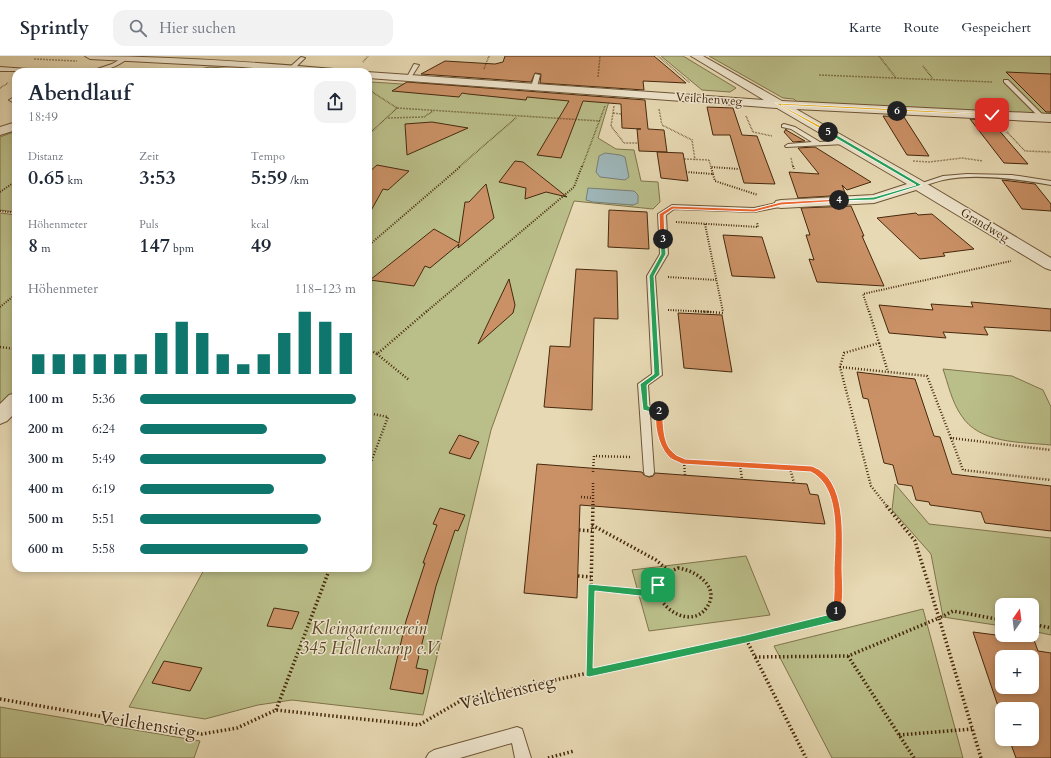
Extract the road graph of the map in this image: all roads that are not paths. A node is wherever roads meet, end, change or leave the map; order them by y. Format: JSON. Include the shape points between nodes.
{"nodes":[{"id":1,"x":90,"y":56,"type":"edge"},
{"id":2,"x":696,"y":56,"type":"edge"},
{"id":3,"x":126,"y":58,"type":"junction"},
{"id":4,"x":303,"y":58,"type":"dead end"},
{"id":5,"x":201,"y":61,"type":"junction"},
{"id":6,"x":416,"y":66,"type":"dead end"},
{"id":7,"x":104,"y":68,"type":"edge"},
{"id":8,"x":182,"y":68,"type":"edge"},
{"id":9,"x":292,"y":68,"type":"joint"},
{"id":10,"x":0,"y":69,"type":"edge"},
{"id":11,"x":12,"y":70,"type":"edge"},
{"id":12,"x":372,"y":75,"type":"edge"},
{"id":13,"x":537,"y":75,"type":"dead end"},
{"id":14,"x":408,"y":78,"type":"junction"},
{"id":15,"x":1006,"y":81,"type":"dead end"},
{"id":16,"x":534,"y":87,"type":"junction"},
{"id":17,"x":776,"y":104,"type":"junction"},
{"id":18,"x":1047,"y":118,"type":"edge"},
{"id":19,"x":784,"y":126,"type":"dead end"},
{"id":20,"x":12,"y":127,"type":"edge"},
{"id":21,"x":0,"y":131,"type":"edge"},
{"id":22,"x":845,"y":142,"type":"junction"},
{"id":23,"x":819,"y":144,"type":"junction"},
{"id":24,"x":788,"y":146,"type":"dead end"},
{"id":25,"x":1051,"y":183,"type":"edge"},
{"id":26,"x":919,"y":185,"type":"junction"},
{"id":27,"x":781,"y":204,"type":"joint"},
{"id":28,"x":1051,"y":264,"type":"edge"},
{"id":29,"x":12,"y":404,"type":"edge"},
{"id":30,"x":0,"y":416,"type":"edge"},
{"id":31,"x":649,"y":472,"type":"dead end"},
{"id":32,"x":434,"y":758,"type":"edge"},
{"id":33,"x":523,"y":758,"type":"edge"}],
"edges":[{"from":1,"to":3,"type":"street"},
{"from":2,"to":17,"type":"street","name":"Grandweg"},
{"from":3,"to":5,"type":"street"},
{"from":3,"to":7,"type":"lane"},
{"from":4,"to":9,"type":"lane"},
{"from":5,"to":8,"type":"street"},
{"from":5,"to":9,"type":"street"},
{"from":6,"to":14,"type":"lane"},
{"from":10,"to":11,"type":"lane"},
{"from":12,"to":14,"type":"street","name":"Veilchenweg"},
{"from":13,"to":16,"type":"lane"},
{"from":14,"to":16,"type":"street","name":"Veilchenweg"},
{"from":15,"to":18,"type":"lane"},
{"from":16,"to":17,"type":"street","name":"Veilchenweg"},
{"from":17,"to":18,"type":"street","name":"Veilchenweg"},
{"from":17,"to":22,"type":"street","name":"Grandweg"},
{"from":19,"to":23,"type":"lane","via":[[793,128]]},
{"from":20,"to":21,"type":"street"},
{"from":22,"to":23,"type":"lane"},
{"from":22,"to":26,"type":"street","name":"Grandweg"},
{"from":23,"to":24,"type":"lane"},
{"from":25,"to":26,"type":"lane","via":[[1025,179],[960,177],[944,178]]},
{"from":26,"to":27,"type":"street","via":[[874,199]]},
{"from":26,"to":28,"type":"street","name":"Grandweg"},
{"from":27,"to":31,"type":"lane","via":[[754,210],[672,207],[662,214],[664,254],[651,276],[657,375],[643,384]]},
{"from":29,"to":30,"type":"street"},
{"from":32,"to":33,"type":"lane","via":[[517,734]]}]}
